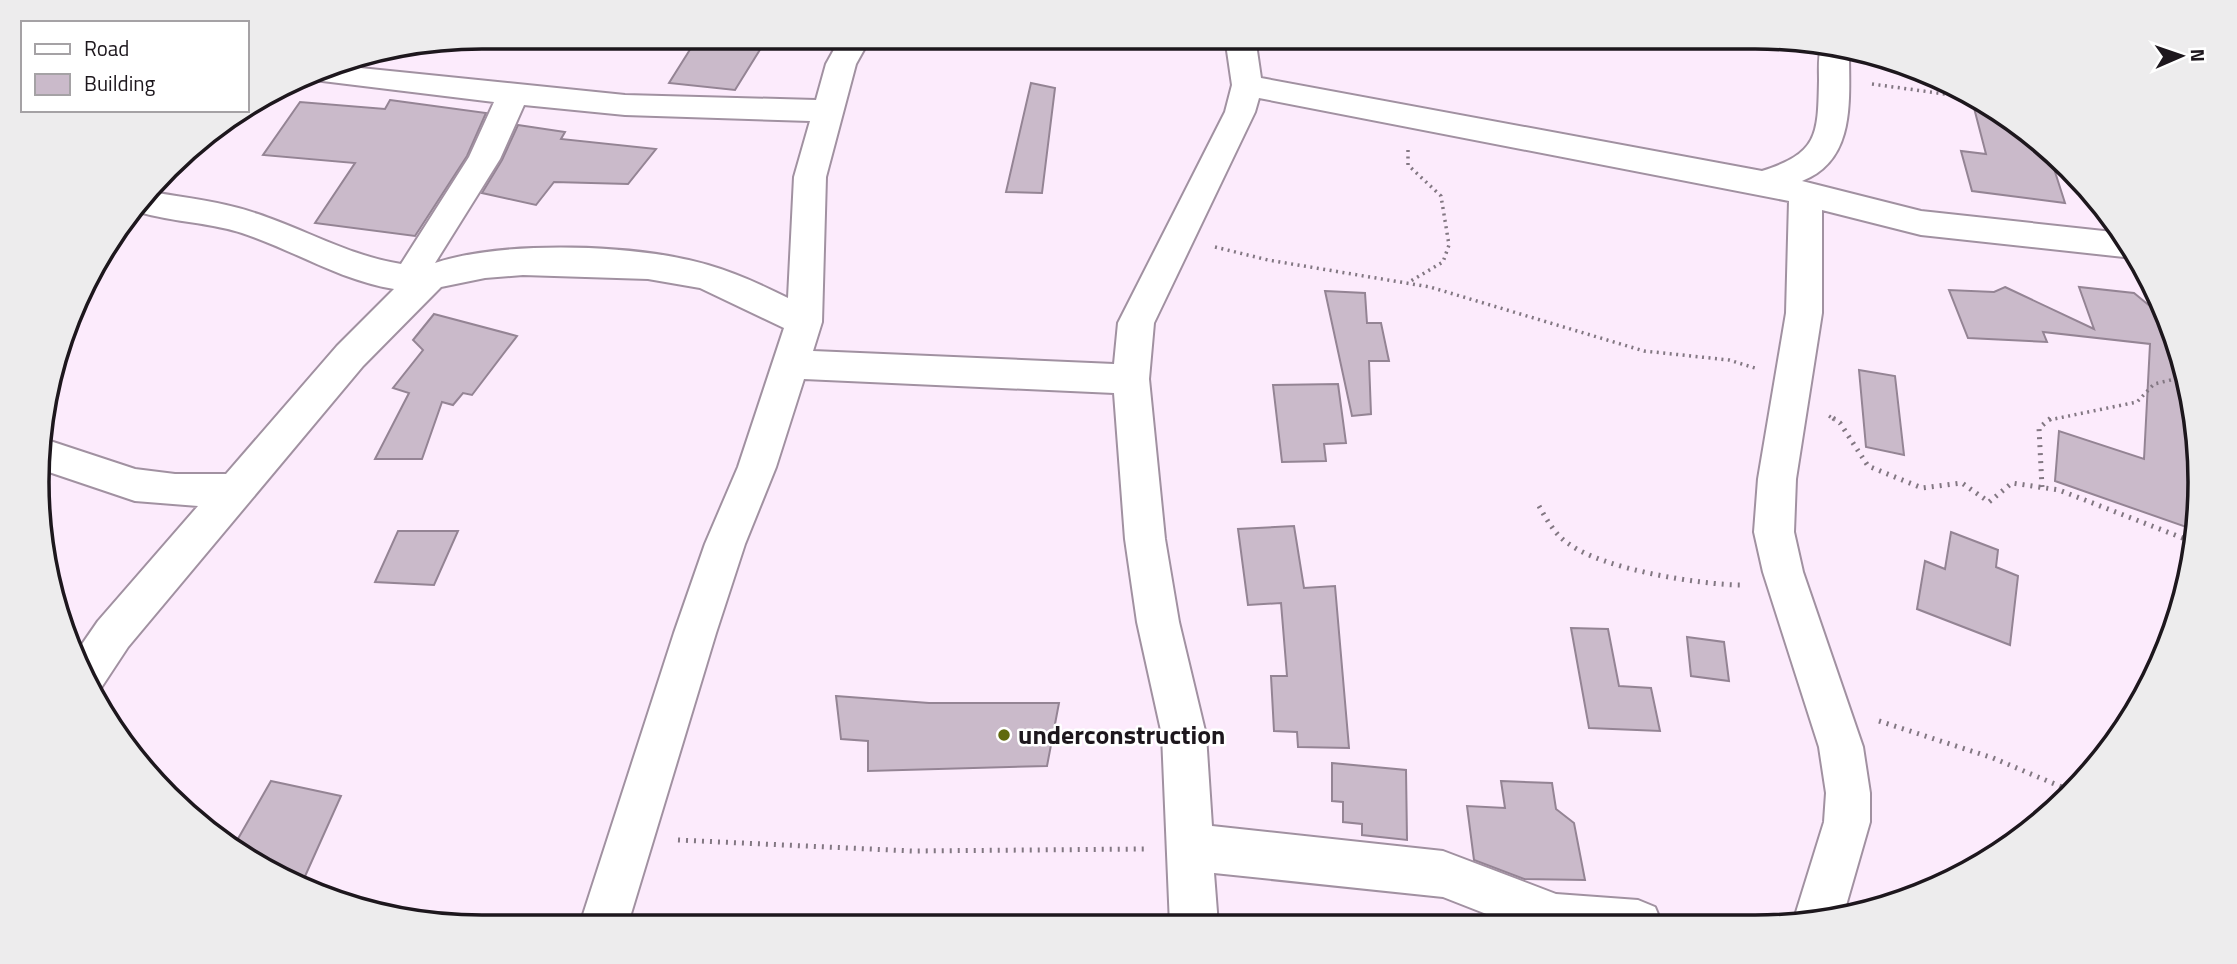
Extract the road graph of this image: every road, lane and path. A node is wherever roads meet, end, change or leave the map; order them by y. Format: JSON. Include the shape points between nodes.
{"nodes":[{"id":1,"x":849,"y":49,"type":"edge"},
{"id":2,"x":1242,"y":49,"type":"edge"},
{"id":3,"x":1833,"y":65,"type":"edge"},
{"id":4,"x":335,"y":75,"type":"edge"},
{"id":5,"x":1247,"y":85,"type":"junction"},
{"id":6,"x":514,"y":92,"type":"junction"},
{"id":7,"x":1943,"y":92,"type":"edge"},
{"id":8,"x":827,"y":111,"type":"junction"},
{"id":9,"x":1420,"y":120,"type":"junction"},
{"id":10,"x":1763,"y":183,"type":"junction"},
{"id":11,"x":1806,"y":194,"type":"junction"},
{"id":12,"x":151,"y":203,"type":"edge"},
{"id":13,"x":1177,"y":235,"type":"junction"},
{"id":14,"x":2117,"y":244,"type":"edge"},
{"id":15,"x":1409,"y":282,"type":"junction"},
{"id":16,"x":411,"y":288,"type":"junction"},
{"id":17,"x":804,"y":322,"type":"junction"},
{"id":18,"x":790,"y":365,"type":"junction"},
{"id":19,"x":1131,"y":379,"type":"junction"},
{"id":20,"x":2175,"y":379,"type":"edge"},
{"id":21,"x":1791,"y":389,"type":"junction"},
{"id":22,"x":50,"y":456,"type":"edge"},
{"id":23,"x":2042,"y":487,"type":"junction"},
{"id":24,"x":236,"y":490,"type":"junction"},
{"id":25,"x":1539,"y":506,"type":"dead end"},
{"id":26,"x":2184,"y":538,"type":"edge"},
{"id":27,"x":1789,"y":586,"type":"junction"},
{"id":28,"x":91,"y":667,"type":"edge"},
{"id":29,"x":1828,"y":705,"type":"junction"},
{"id":30,"x":2062,"y":787,"type":"edge"},
{"id":31,"x":632,"y":835,"type":"junction"},
{"id":32,"x":1190,"y":847,"type":"junction"},
{"id":33,"x":1821,"y":910,"type":"edge"},
{"id":34,"x":607,"y":915,"type":"edge"},
{"id":35,"x":1193,"y":915,"type":"edge"},
{"id":36,"x":1548,"y":915,"type":"edge"}],
"edges":[{"from":1,"to":8,"type":"street"},
{"from":2,"to":5,"type":"street"},
{"from":3,"to":7,"type":"path"},
{"from":3,"to":10,"type":"street","via":[[1826,148],[1812,163]]},
{"from":4,"to":6,"type":"street"},
{"from":5,"to":9,"type":"street"},
{"from":5,"to":13,"type":"street","via":[[1240,112]]},
{"from":6,"to":8,"type":"street","via":[[625,105]]},
{"from":6,"to":16,"type":"street","via":[[484,159],[425,248]]},
{"from":8,"to":17,"type":"street","via":[[810,177]]},
{"from":9,"to":10,"type":"street"},
{"from":9,"to":15,"type":"path","via":[[1406,159],[1441,196],[1449,245],[1443,262]]},
{"from":10,"to":11,"type":"street"},
{"from":11,"to":14,"type":"street","via":[[1922,223]]},
{"from":11,"to":21,"type":"street","via":[[1804,313]]},
{"from":12,"to":16,"type":"street","via":[[243,221]]},
{"from":13,"to":15,"type":"path","via":[[1296,266]]},
{"from":13,"to":19,"type":"street","via":[[1136,323]]},
{"from":15,"to":21,"type":"path","via":[[1642,350],[1749,365]]},
{"from":16,"to":17,"type":"street","via":[[456,267],[638,264],[705,276]]},
{"from":16,"to":24,"type":"street"},
{"from":17,"to":18,"type":"street"},
{"from":18,"to":19,"type":"street"},
{"from":18,"to":31,"type":"street","via":[[757,467],[725,544]]},
{"from":19,"to":32,"type":"street","via":[[1145,539],[1184,735]]},
{"from":20,"to":23,"type":"path","via":[[2154,384],[2137,401],[2053,417],[2039,428]]},
{"from":21,"to":23,"type":"path","via":[[1840,424],[1868,466],[1922,488],[1962,483],[1989,502],[2012,482]]},
{"from":21,"to":27,"type":"street","via":[[1774,532]]},
{"from":22,"to":24,"type":"street","via":[[135,485]]},
{"from":23,"to":26,"type":"path"},
{"from":24,"to":28,"type":"street","via":[[113,634]]},
{"from":25,"to":27,"type":"path","via":[[1571,546],[1597,558],[1725,585]]},
{"from":27,"to":29,"type":"street"},
{"from":29,"to":30,"type":"path","via":[[1993,758]]},
{"from":29,"to":33,"type":"street","via":[[1849,793],[1847,822]]},
{"from":31,"to":32,"type":"path","via":[[853,852]]},
{"from":31,"to":34,"type":"street"},
{"from":32,"to":35,"type":"street"},
{"from":32,"to":36,"type":"street","via":[[1443,874]]}]}
